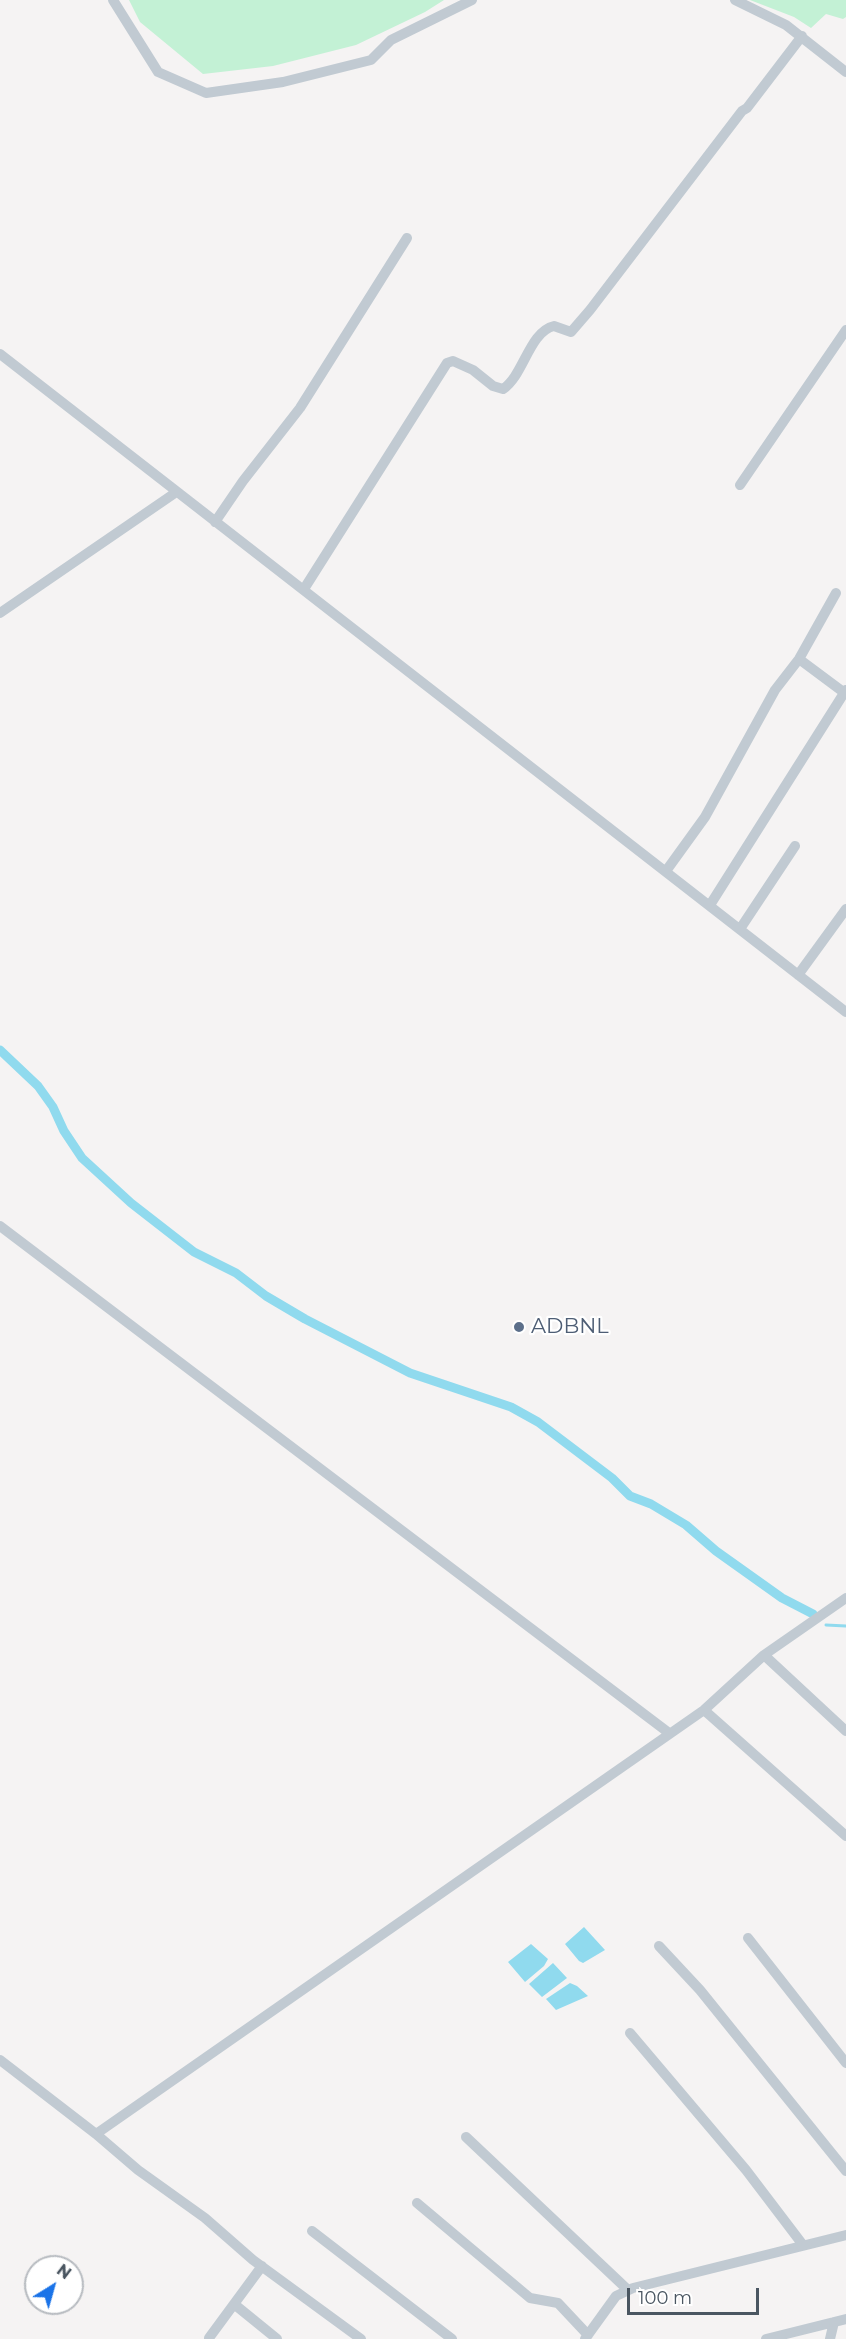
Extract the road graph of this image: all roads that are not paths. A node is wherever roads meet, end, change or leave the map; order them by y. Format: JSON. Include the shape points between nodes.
{"nodes":[{"id":1,"x":113,"y":0,"type":"edge"},
{"id":2,"x":472,"y":0,"type":"edge"},
{"id":3,"x":735,"y":0,"type":"edge"},
{"id":4,"x":802,"y":36,"type":"junction"},
{"id":5,"x":846,"y":72,"type":"edge"},
{"id":6,"x":407,"y":238,"type":"dead end"},
{"id":7,"x":846,"y":330,"type":"edge"},
{"id":8,"x":0,"y":354,"type":"edge"},
{"id":9,"x":740,"y":485,"type":"dead end"},
{"id":10,"x":176,"y":493,"type":"junction"},
{"id":11,"x":215,"y":522,"type":"junction"},
{"id":12,"x":304,"y":590,"type":"junction"},
{"id":13,"x":836,"y":593,"type":"dead end"},
{"id":14,"x":0,"y":613,"type":"edge"},
{"id":15,"x":799,"y":659,"type":"junction"},
{"id":16,"x":846,"y":692,"type":"edge"},
{"id":17,"x":795,"y":846,"type":"dead end"},
{"id":18,"x":666,"y":871,"type":"junction"},
{"id":19,"x":710,"y":905,"type":"junction"},
{"id":20,"x":846,"y":909,"type":"edge"},
{"id":21,"x":740,"y":929,"type":"junction"},
{"id":22,"x":798,"y":975,"type":"junction"},
{"id":23,"x":846,"y":1012,"type":"edge"},
{"id":24,"x":0,"y":1226,"type":"edge"},
{"id":25,"x":846,"y":1598,"type":"edge"},
{"id":26,"x":764,"y":1655,"type":"junction"},
{"id":27,"x":704,"y":1710,"type":"junction"},
{"id":28,"x":846,"y":1731,"type":"edge"},
{"id":29,"x":669,"y":1733,"type":"junction"},
{"id":30,"x":846,"y":1836,"type":"edge"},
{"id":31,"x":748,"y":1938,"type":"dead end"},
{"id":32,"x":659,"y":1946,"type":"dead end"},
{"id":33,"x":630,"y":2033,"type":"dead end"},
{"id":34,"x":0,"y":2060,"type":"edge"},
{"id":35,"x":846,"y":2063,"type":"edge"},
{"id":36,"x":96,"y":2134,"type":"junction"},
{"id":37,"x":466,"y":2137,"type":"dead end"},
{"id":38,"x":846,"y":2171,"type":"edge"},
{"id":39,"x":417,"y":2204,"type":"dead end"},
{"id":40,"x":312,"y":2231,"type":"dead end"},
{"id":41,"x":846,"y":2235,"type":"edge"},
{"id":42,"x":803,"y":2245,"type":"junction"},
{"id":43,"x":262,"y":2266,"type":"junction"},
{"id":44,"x":628,"y":2290,"type":"junction"},
{"id":45,"x":234,"y":2304,"type":"junction"},
{"id":46,"x":846,"y":2319,"type":"edge"},
{"id":47,"x":834,"y":2322,"type":"junction"},
{"id":48,"x":586,"y":2337,"type":"edge"},
{"id":49,"x":210,"y":2338,"type":"edge"},
{"id":50,"x":277,"y":2339,"type":"edge"},
{"id":51,"x":361,"y":2339,"type":"edge"},
{"id":52,"x":452,"y":2339,"type":"edge"},
{"id":53,"x":766,"y":2339,"type":"edge"},
{"id":54,"x":830,"y":2339,"type":"edge"}],
"edges":[{"from":1,"to":2,"type":"street","via":[[158,72],[206,93],[283,82],[371,60],[391,40]]},
{"from":3,"to":4,"type":"street"},
{"from":4,"to":5,"type":"street"},
{"from":4,"to":12,"type":"street","via":[[571,332],[554,326],[541,333],[512,383],[503,389],[473,370],[453,361],[447,363]]},
{"from":6,"to":11,"type":"street","via":[[300,408]]},
{"from":7,"to":9,"type":"street"},
{"from":8,"to":10,"type":"street"},
{"from":10,"to":11,"type":"street"},
{"from":10,"to":14,"type":"street"},
{"from":11,"to":12,"type":"street"},
{"from":12,"to":18,"type":"street"},
{"from":13,"to":15,"type":"street"},
{"from":15,"to":16,"type":"street"},
{"from":15,"to":18,"type":"street","via":[[776,690],[705,817]]},
{"from":16,"to":19,"type":"street"},
{"from":17,"to":21,"type":"street"},
{"from":18,"to":19,"type":"street"},
{"from":19,"to":21,"type":"street"},
{"from":20,"to":22,"type":"street"},
{"from":21,"to":22,"type":"street"},
{"from":22,"to":23,"type":"street"},
{"from":24,"to":29,"type":"street"},
{"from":25,"to":26,"type":"street"},
{"from":26,"to":27,"type":"street"},
{"from":26,"to":28,"type":"street"},
{"from":27,"to":29,"type":"street"},
{"from":27,"to":30,"type":"street"},
{"from":29,"to":36,"type":"street"},
{"from":31,"to":35,"type":"street"},
{"from":32,"to":38,"type":"street","via":[[700,1990]]},
{"from":33,"to":42,"type":"street","via":[[746,2170]]},
{"from":34,"to":36,"type":"street"},
{"from":36,"to":43,"type":"street"},
{"from":37,"to":44,"type":"street"},
{"from":39,"to":48,"type":"street","via":[[530,2298],[558,2303]]},
{"from":40,"to":52,"type":"street"},
{"from":41,"to":42,"type":"street"},
{"from":42,"to":44,"type":"street"},
{"from":43,"to":45,"type":"street"},
{"from":43,"to":51,"type":"street"},
{"from":44,"to":48,"type":"street","via":[[616,2296]]},
{"from":45,"to":49,"type":"street"},
{"from":45,"to":50,"type":"street"},
{"from":46,"to":47,"type":"street"},
{"from":47,"to":53,"type":"street"},
{"from":47,"to":54,"type":"street"}]}
